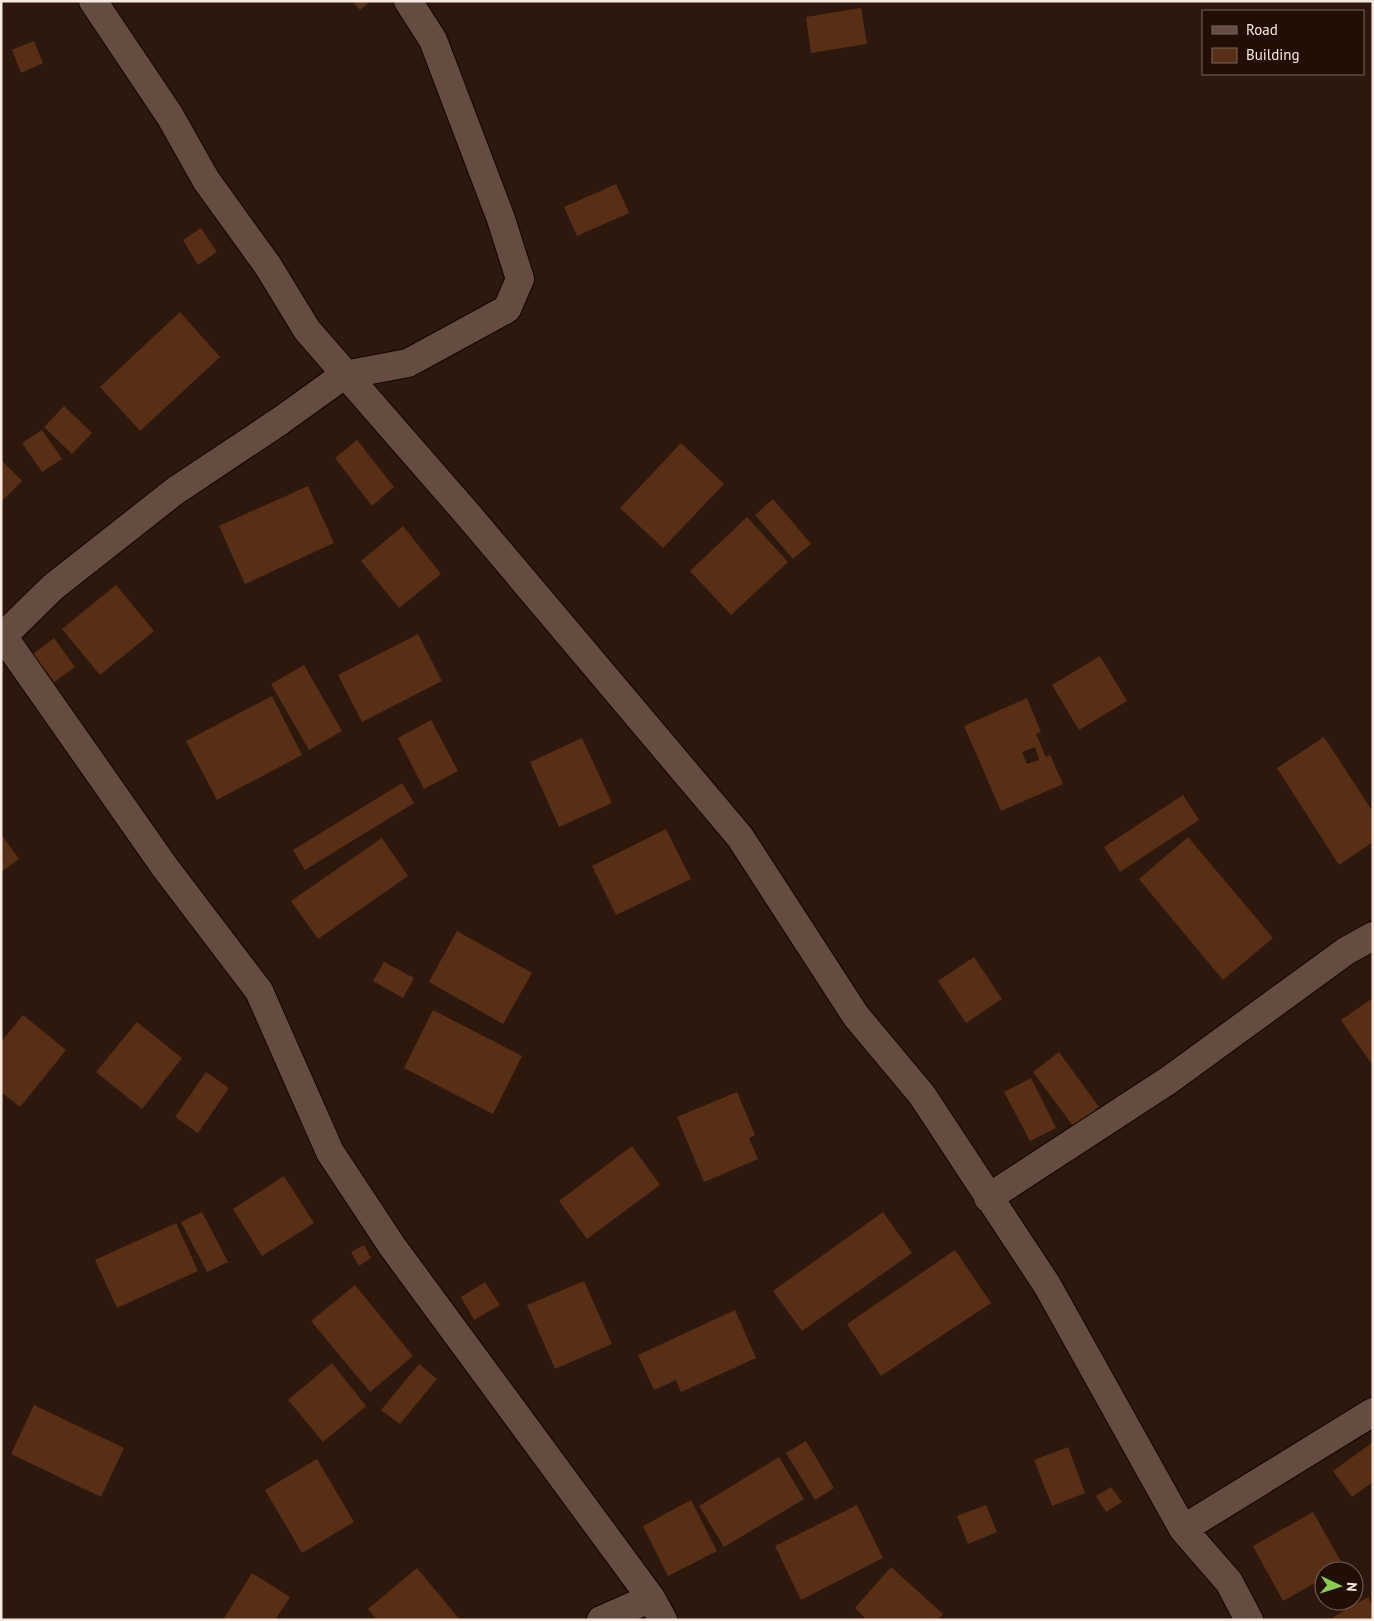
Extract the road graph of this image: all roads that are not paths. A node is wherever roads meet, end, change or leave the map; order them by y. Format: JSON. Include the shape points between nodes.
{"nodes":[{"id":1,"x":93,"y":1,"type":"edge"},
{"id":2,"x":408,"y":1,"type":"edge"},
{"id":3,"x":344,"y":374,"type":"junction"},
{"id":4,"x":2,"y":637,"type":"edge"},
{"id":5,"x":1373,"y":936,"type":"edge"},
{"id":6,"x":988,"y":1198,"type":"junction"},
{"id":7,"x":1373,"y":1412,"type":"edge"},
{"id":8,"x":1183,"y":1529,"type":"junction"},
{"id":9,"x":657,"y":1609,"type":"edge"},
{"id":10,"x":601,"y":1620,"type":"edge"},
{"id":11,"x":1250,"y":1620,"type":"edge"}],
"edges":[{"from":1,"to":3,"type":"street","via":[[170,116],[206,180],[268,266],[307,330]]},
{"from":2,"to":3,"type":"street","via":[[432,40],[501,219],[520,279],[507,309],[408,363]]},
{"from":3,"to":4,"type":"street","via":[[175,491],[53,587]]},
{"from":3,"to":6,"type":"street","via":[[740,837],[856,1016],[922,1095]]},
{"from":4,"to":9,"type":"street","via":[[164,866],[259,991],[330,1152],[392,1246]]},
{"from":5,"to":6,"type":"street","via":[[1346,951],[1169,1080]]},
{"from":6,"to":8,"type":"street","via":[[1047,1285]]},
{"from":7,"to":8,"type":"street"},
{"from":8,"to":11,"type":"street","via":[[1229,1582]]},
{"from":9,"to":10,"type":"street"}]}
